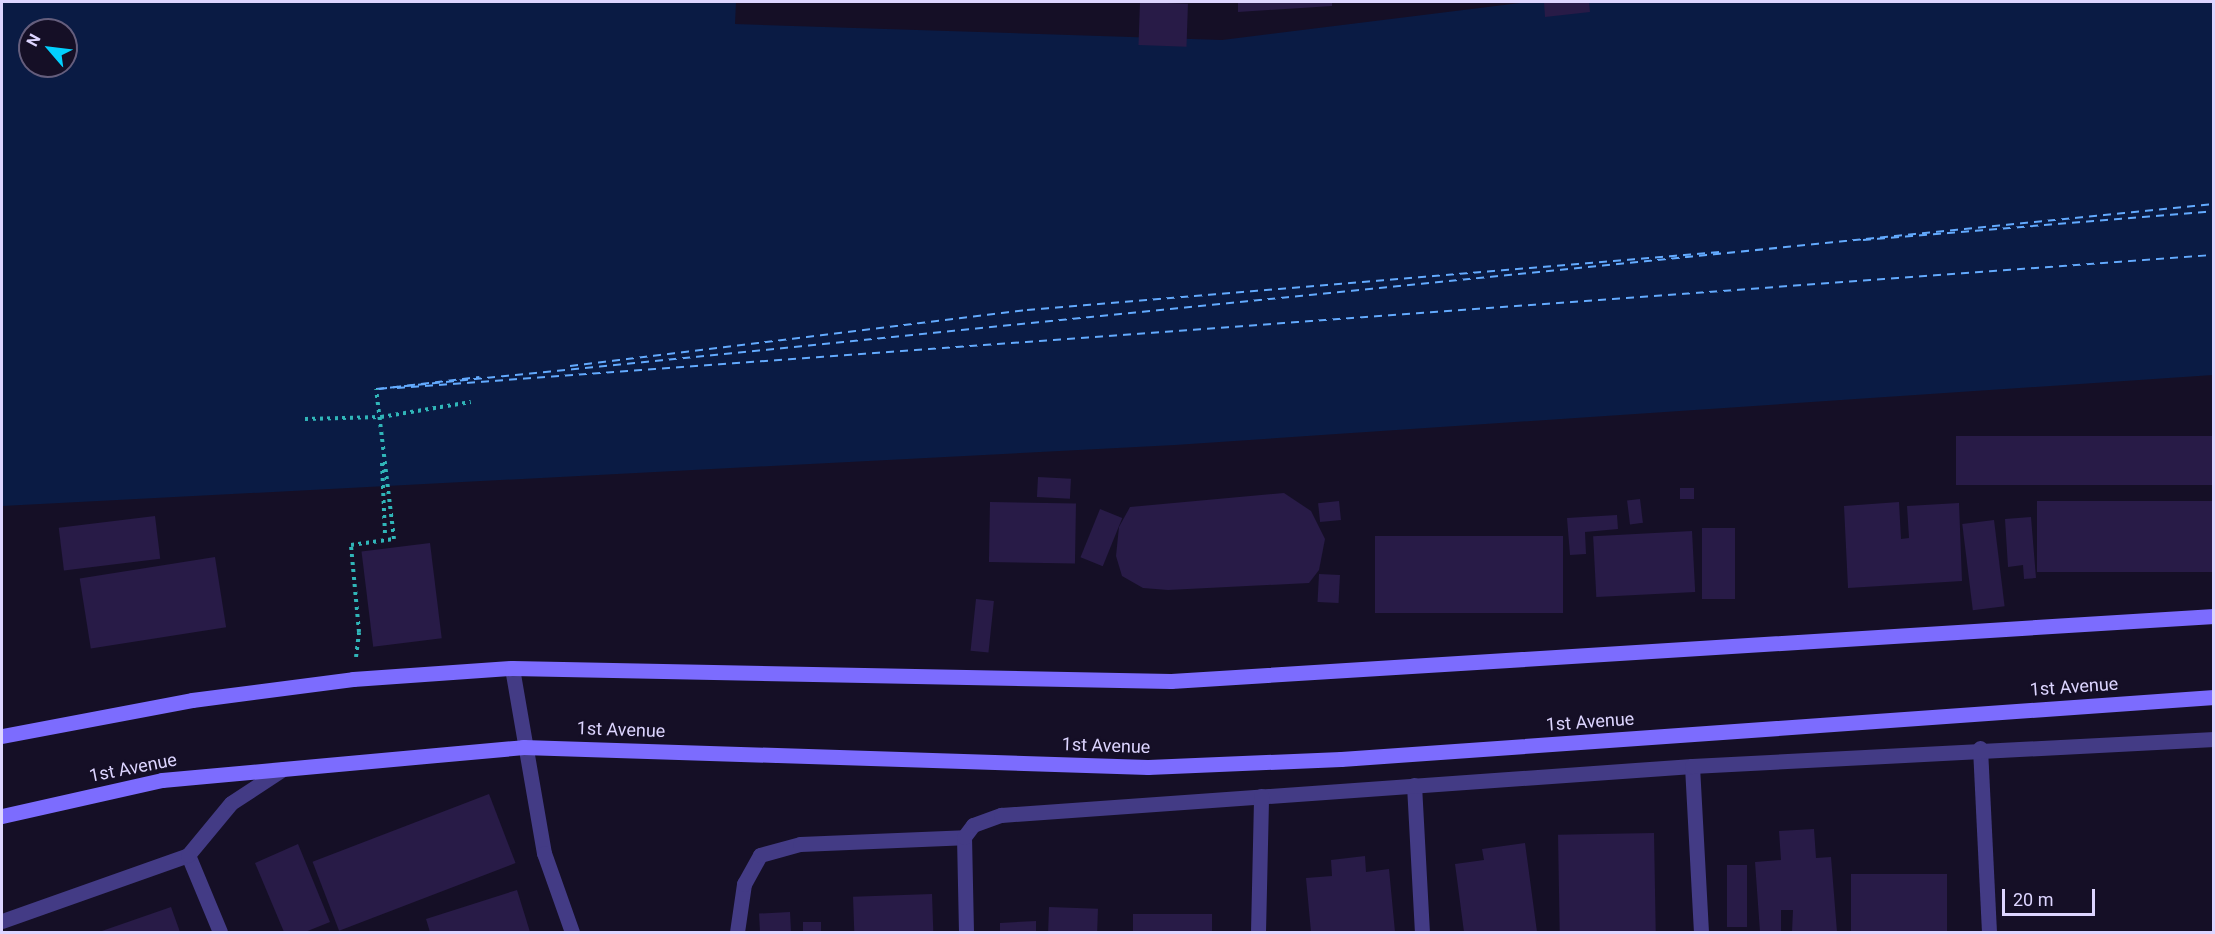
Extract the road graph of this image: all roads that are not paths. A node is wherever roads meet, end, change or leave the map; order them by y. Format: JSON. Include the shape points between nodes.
{"nodes":[{"id":1,"x":2214,"y":616,"type":"edge"},
{"id":2,"x":512,"y":668,"type":"junction"},
{"id":3,"x":2214,"y":697,"type":"edge"},
{"id":4,"x":2,"y":736,"type":"edge"},
{"id":5,"x":2214,"y":739,"type":"edge"},
{"id":6,"x":523,"y":747,"type":"junction"},
{"id":7,"x":1980,"y":748,"type":"junction"},
{"id":8,"x":1692,"y":766,"type":"junction"},
{"id":9,"x":283,"y":769,"type":"junction"},
{"id":10,"x":1414,"y":785,"type":"junction"},
{"id":11,"x":1261,"y":796,"type":"junction"},
{"id":12,"x":2,"y":816,"type":"edge"},
{"id":13,"x":964,"y":837,"type":"junction"},
{"id":14,"x":188,"y":855,"type":"junction"},
{"id":15,"x":2,"y":921,"type":"edge"},
{"id":16,"x":220,"y":933,"type":"edge"},
{"id":17,"x":572,"y":933,"type":"edge"},
{"id":18,"x":737,"y":933,"type":"edge"},
{"id":19,"x":966,"y":933,"type":"edge"},
{"id":20,"x":1258,"y":933,"type":"edge"},
{"id":21,"x":1422,"y":933,"type":"edge"},
{"id":22,"x":1701,"y":933,"type":"edge"},
{"id":23,"x":1989,"y":933,"type":"edge"}],
"edges":[{"from":1,"to":2,"type":"main road","via":[[1171,681]]},
{"from":2,"to":4,"type":"main road","via":[[353,679],[192,700]]},
{"from":2,"to":6,"type":"street"},
{"from":3,"to":6,"type":"main road","name":"1st Avenue","via":[[1341,759],[1148,767]]},
{"from":5,"to":7,"type":"street","via":[[2129,746]]},
{"from":6,"to":9,"type":"main road","name":"1st Avenue"},
{"from":6,"to":17,"type":"street","via":[[544,853]]},
{"from":7,"to":8,"type":"street"},
{"from":7,"to":23,"type":"street"},
{"from":8,"to":10,"type":"street"},
{"from":8,"to":22,"type":"street"},
{"from":9,"to":12,"type":"main road","name":"1st Avenue","via":[[162,780]]},
{"from":9,"to":14,"type":"street","via":[[231,803]]},
{"from":10,"to":11,"type":"street"},
{"from":10,"to":21,"type":"street"},
{"from":11,"to":13,"type":"street","via":[[1001,815],[973,825]]},
{"from":11,"to":20,"type":"street"},
{"from":13,"to":18,"type":"street","via":[[800,844],[760,855],[744,884]]},
{"from":13,"to":19,"type":"street"},
{"from":14,"to":15,"type":"street"},
{"from":14,"to":16,"type":"street"}]}
